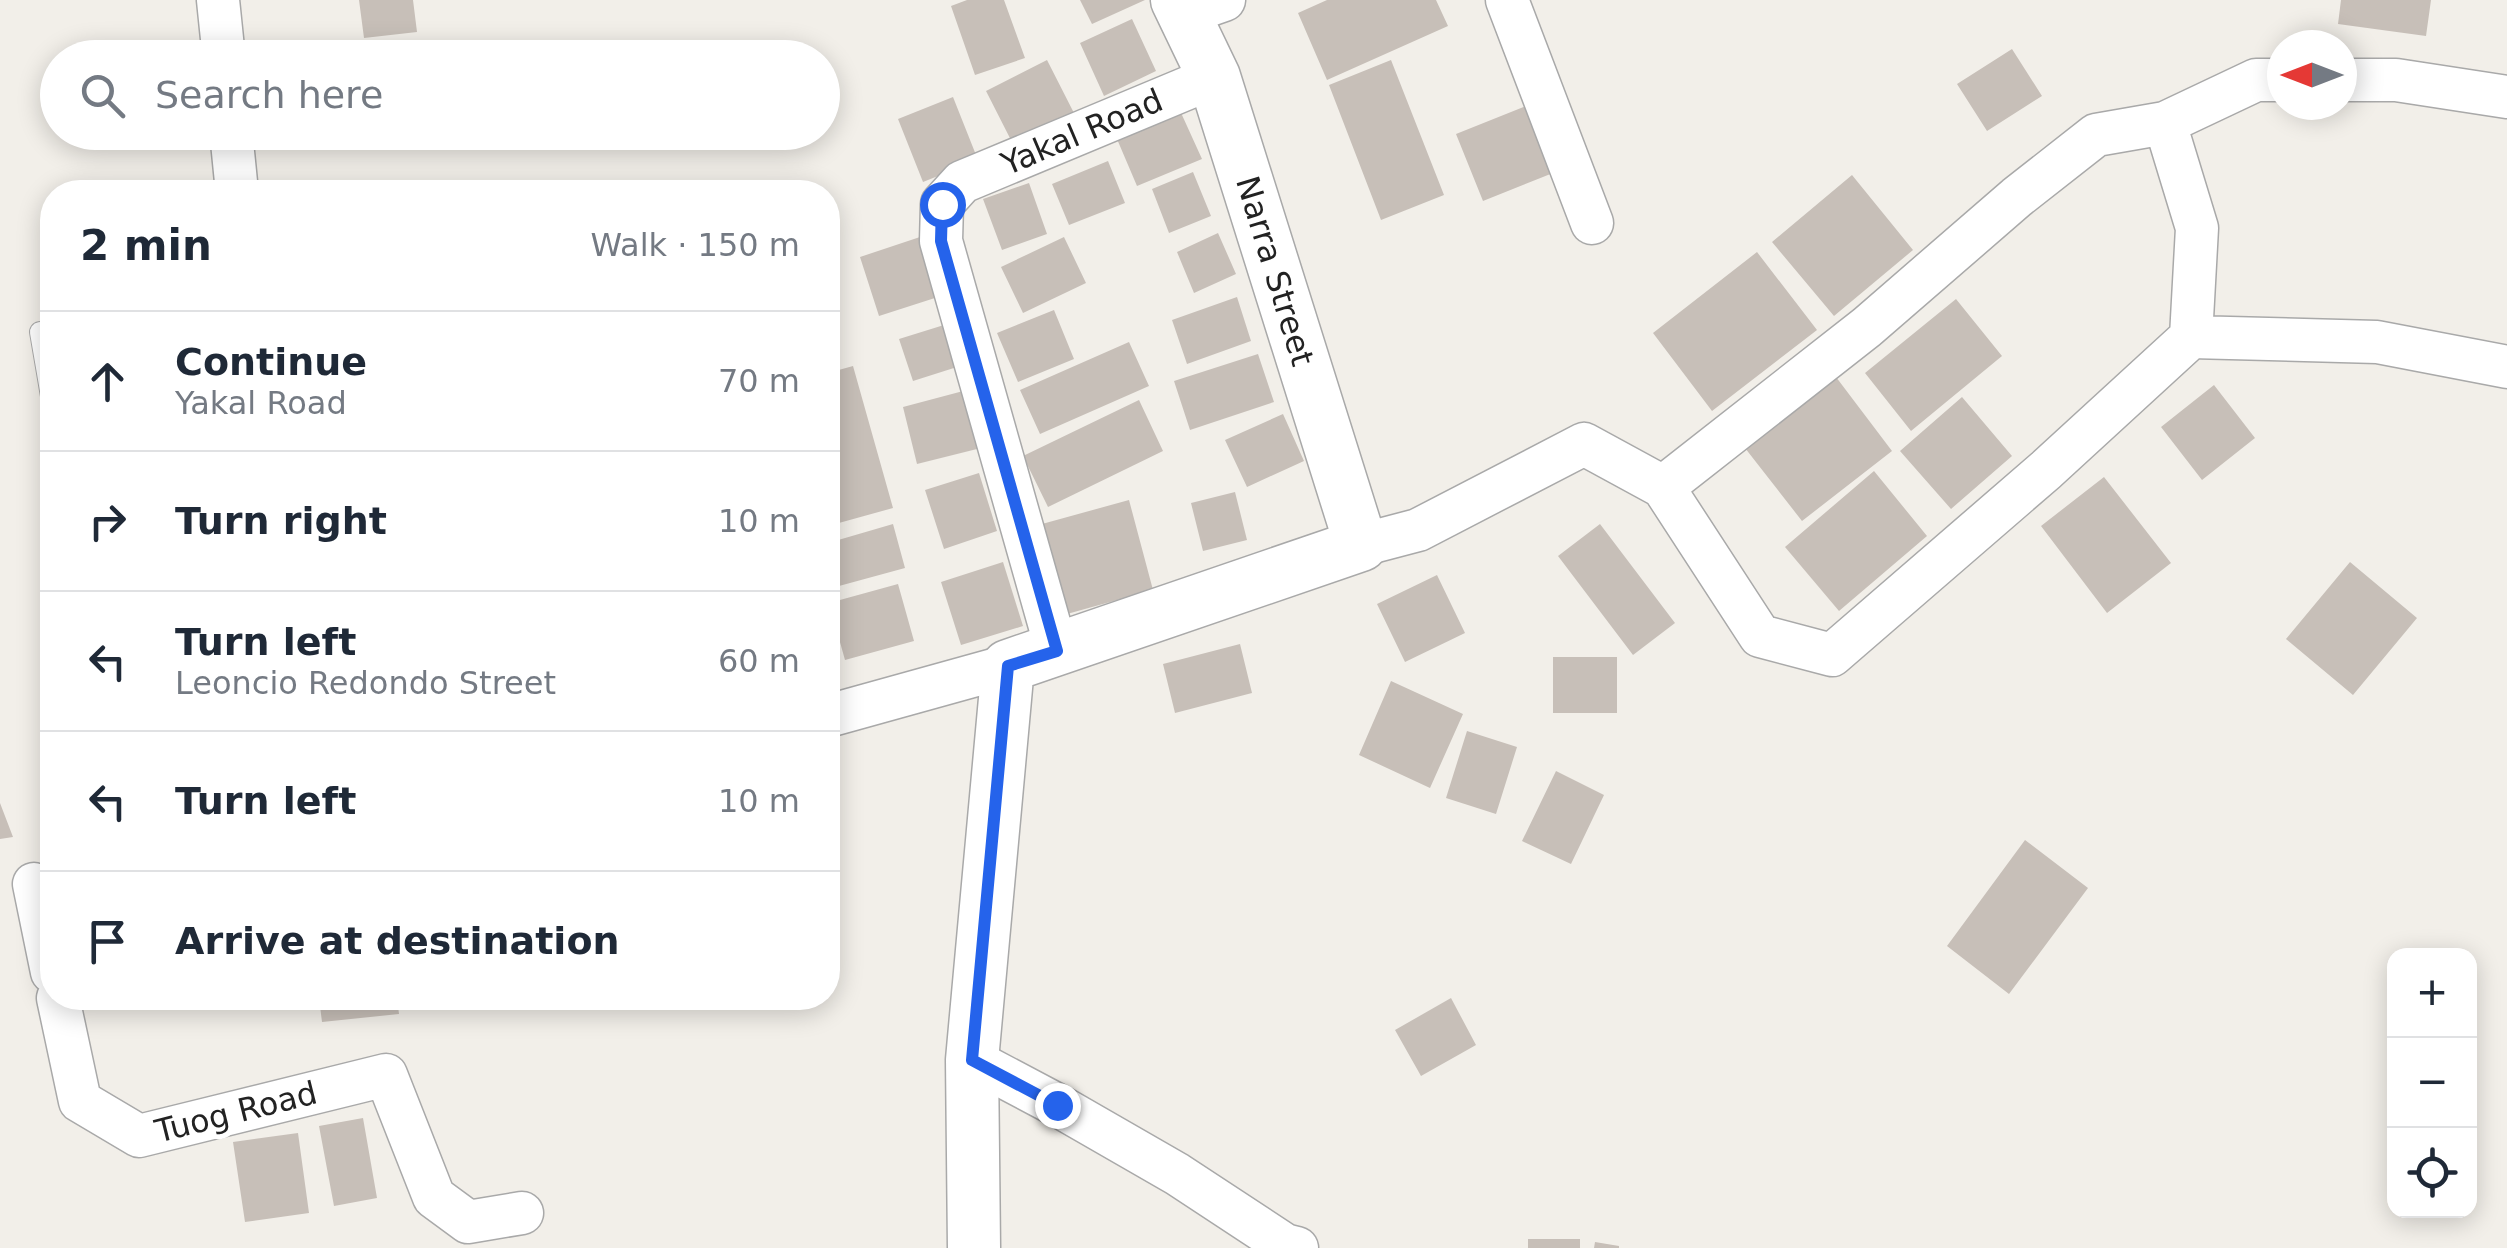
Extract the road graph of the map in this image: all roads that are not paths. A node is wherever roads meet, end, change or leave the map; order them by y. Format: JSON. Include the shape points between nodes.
{"nodes":[{"id":1,"x":218,"y":0,"type":"edge"},
{"id":2,"x":1508,"y":0,"type":"edge"},
{"id":3,"x":1195,"y":5,"type":"edge"},
{"id":4,"x":222,"y":40,"type":"edge"},
{"id":5,"x":1214,"y":77,"type":"junction"},
{"id":6,"x":2267,"y":80,"type":"edge"},
{"id":7,"x":2357,"y":80,"type":"edge"},
{"id":8,"x":2507,"y":97,"type":"edge"},
{"id":9,"x":2165,"y":123,"type":"junction"},
{"id":10,"x":232,"y":150,"type":"edge"},
{"id":11,"x":235,"y":180,"type":"edge"},
{"id":12,"x":1592,"y":222,"type":"dead end"},
{"id":13,"x":2192,"y":336,"type":"junction"},
{"id":14,"x":2507,"y":367,"type":"edge"},
{"id":15,"x":1662,"y":488,"type":"junction"},
{"id":16,"x":1362,"y":546,"type":"junction"},
{"id":17,"x":1032,"y":658,"type":"junction"},
{"id":18,"x":840,"y":713,"type":"edge"},
{"id":19,"x":29,"y":885,"type":"edge"},
{"id":20,"x":40,"y":927,"type":"edge"},
{"id":21,"x":61,"y":1010,"type":"edge"},
{"id":22,"x":972,"y":1060,"type":"junction"},
{"id":23,"x":522,"y":1213,"type":"dead end"},
{"id":24,"x":974,"y":1248,"type":"edge"},
{"id":25,"x":1297,"y":1248,"type":"edge"}],
"edges":[{"from":1,"to":4,"type":"street"},
{"from":2,"to":12,"type":"street"},
{"from":3,"to":5,"type":"street","name":"Narra Street"},
{"from":5,"to":16,"type":"street","name":"Narra Street"},
{"from":5,"to":17,"type":"street","name":"Yakal Road","via":[[962,182],[942,204],[941,241]]},
{"from":6,"to":9,"type":"street"},
{"from":7,"to":8,"type":"street"},
{"from":9,"to":13,"type":"street","via":[[2197,228]]},
{"from":9,"to":15,"type":"street","via":[[2096,135],[1868,327]]},
{"from":10,"to":11,"type":"street"},
{"from":13,"to":14,"type":"street","via":[[2377,342]]},
{"from":13,"to":15,"type":"street","via":[[1832,655],[1760,636]]},
{"from":15,"to":16,"type":"street","via":[[1584,444],[1418,530]]},
{"from":16,"to":17,"type":"street"},
{"from":17,"to":18,"type":"street"},
{"from":17,"to":22,"type":"street"},
{"from":19,"to":20,"type":"street"},
{"from":21,"to":23,"type":"street","name":"Tuog Road","via":[[80,1101],[139,1136],[386,1075],[434,1197],[468,1222]]},
{"from":22,"to":24,"type":"street"},
{"from":22,"to":25,"type":"street"}]}
